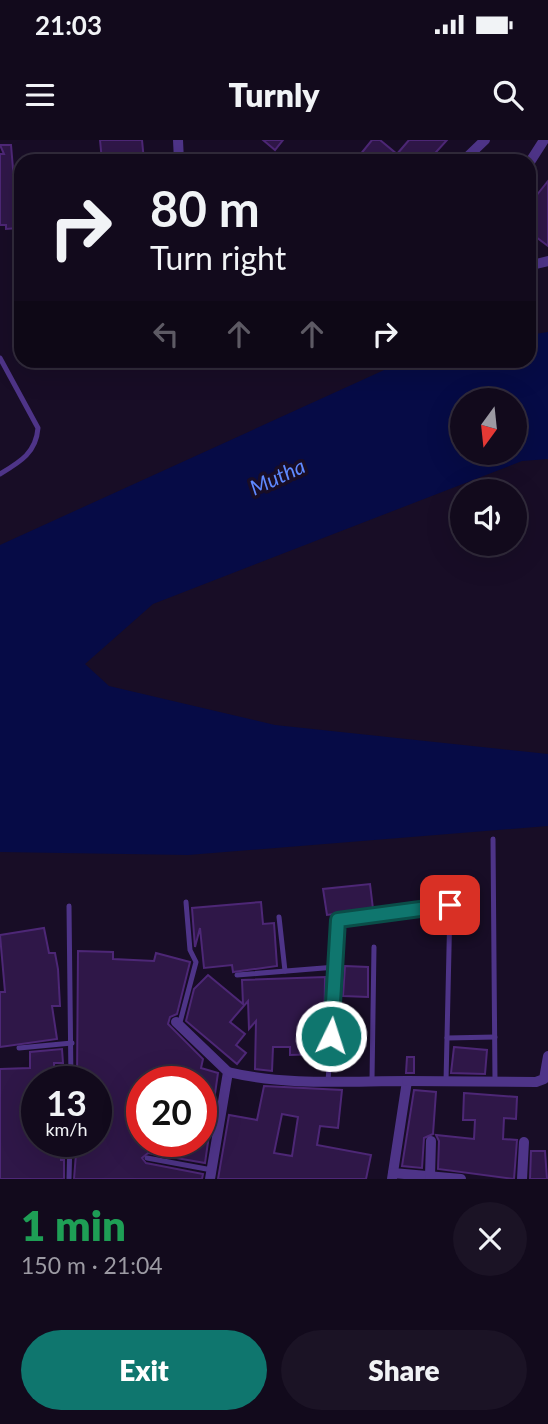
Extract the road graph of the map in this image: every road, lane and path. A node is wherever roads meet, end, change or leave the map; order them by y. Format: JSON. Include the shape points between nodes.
{"nodes":[{"id":1,"x":485,"y":140,"type":"edge"},
{"id":2,"x":470,"y":154,"type":"edge"},
{"id":3,"x":0,"y":358,"type":"edge"},
{"id":4,"x":0,"y":474,"type":"edge"},
{"id":5,"x":493,"y":839,"type":"dead end"},
{"id":6,"x":186,"y":902,"type":"dead end"},
{"id":7,"x":69,"y":906,"type":"dead end"},
{"id":8,"x":279,"y":916,"type":"dead end"},
{"id":9,"x":374,"y":947,"type":"dead end"},
{"id":10,"x":335,"y":967,"type":"junction"},
{"id":11,"x":285,"y":971,"type":"junction"},
{"id":12,"x":237,"y":975,"type":"dead end"},
{"id":13,"x":178,"y":1024,"type":"joint"},
{"id":14,"x":447,"y":1038,"type":"junction"},
{"id":15,"x":495,"y":1038,"type":"junction"},
{"id":16,"x":72,"y":1043,"type":"junction"},
{"id":17,"x":19,"y":1048,"type":"dead end"},
{"id":18,"x":548,"y":1056,"type":"edge"},
{"id":19,"x":71,"y":1066,"type":"edge"},
{"id":20,"x":228,"y":1072,"type":"junction"},
{"id":21,"x":372,"y":1081,"type":"junction"},
{"id":22,"x":407,"y":1081,"type":"junction"},
{"id":23,"x":328,"y":1082,"type":"junction"},
{"id":24,"x":446,"y":1082,"type":"junction"},
{"id":25,"x":495,"y":1082,"type":"junction"},
{"id":26,"x":431,"y":1141,"type":"dead end"},
{"id":27,"x":524,"y":1142,"type":"dead end"},
{"id":28,"x":70,"y":1157,"type":"edge"},
{"id":29,"x":147,"y":1158,"type":"dead end"},
{"id":30,"x":211,"y":1174,"type":"edge"},
{"id":31,"x":393,"y":1176,"type":"edge"},
{"id":32,"x":430,"y":1177,"type":"junction"},
{"id":33,"x":69,"y":1179,"type":"edge"},
{"id":34,"x":461,"y":1179,"type":"edge"},
{"id":35,"x":522,"y":1179,"type":"edge"}],
"edges":[{"from":1,"to":2,"type":"street"},
{"from":3,"to":4,"type":"lane","via":[[38,428],[32,450]]},
{"from":5,"to":15,"type":"lane"},
{"from":6,"to":13,"type":"lane","via":[[190,950],[196,962]]},
{"from":7,"to":16,"type":"lane"},
{"from":8,"to":11,"type":"lane"},
{"from":9,"to":21,"type":"lane"},
{"from":10,"to":11,"type":"lane"},
{"from":10,"to":14,"type":"lane","via":[[338,920],[450,905]]},
{"from":10,"to":23,"type":"lane"},
{"from":11,"to":12,"type":"lane"},
{"from":13,"to":20,"type":"street"},
{"from":14,"to":15,"type":"lane"},
{"from":14,"to":24,"type":"lane"},
{"from":15,"to":25,"type":"lane"},
{"from":16,"to":17,"type":"lane"},
{"from":16,"to":19,"type":"lane"},
{"from":18,"to":25,"type":"street","via":[[544,1079]]},
{"from":20,"to":23,"type":"street","via":[[300,1083]]},
{"from":20,"to":30,"type":"street"},
{"from":21,"to":22,"type":"street"},
{"from":21,"to":23,"type":"street"},
{"from":22,"to":24,"type":"street"},
{"from":22,"to":31,"type":"street"},
{"from":24,"to":25,"type":"street"},
{"from":26,"to":32,"type":"street"},
{"from":27,"to":35,"type":"street"},
{"from":28,"to":33,"type":"lane"},
{"from":29,"to":30,"type":"lane"},
{"from":31,"to":32,"type":"street"},
{"from":32,"to":34,"type":"street"}]}
